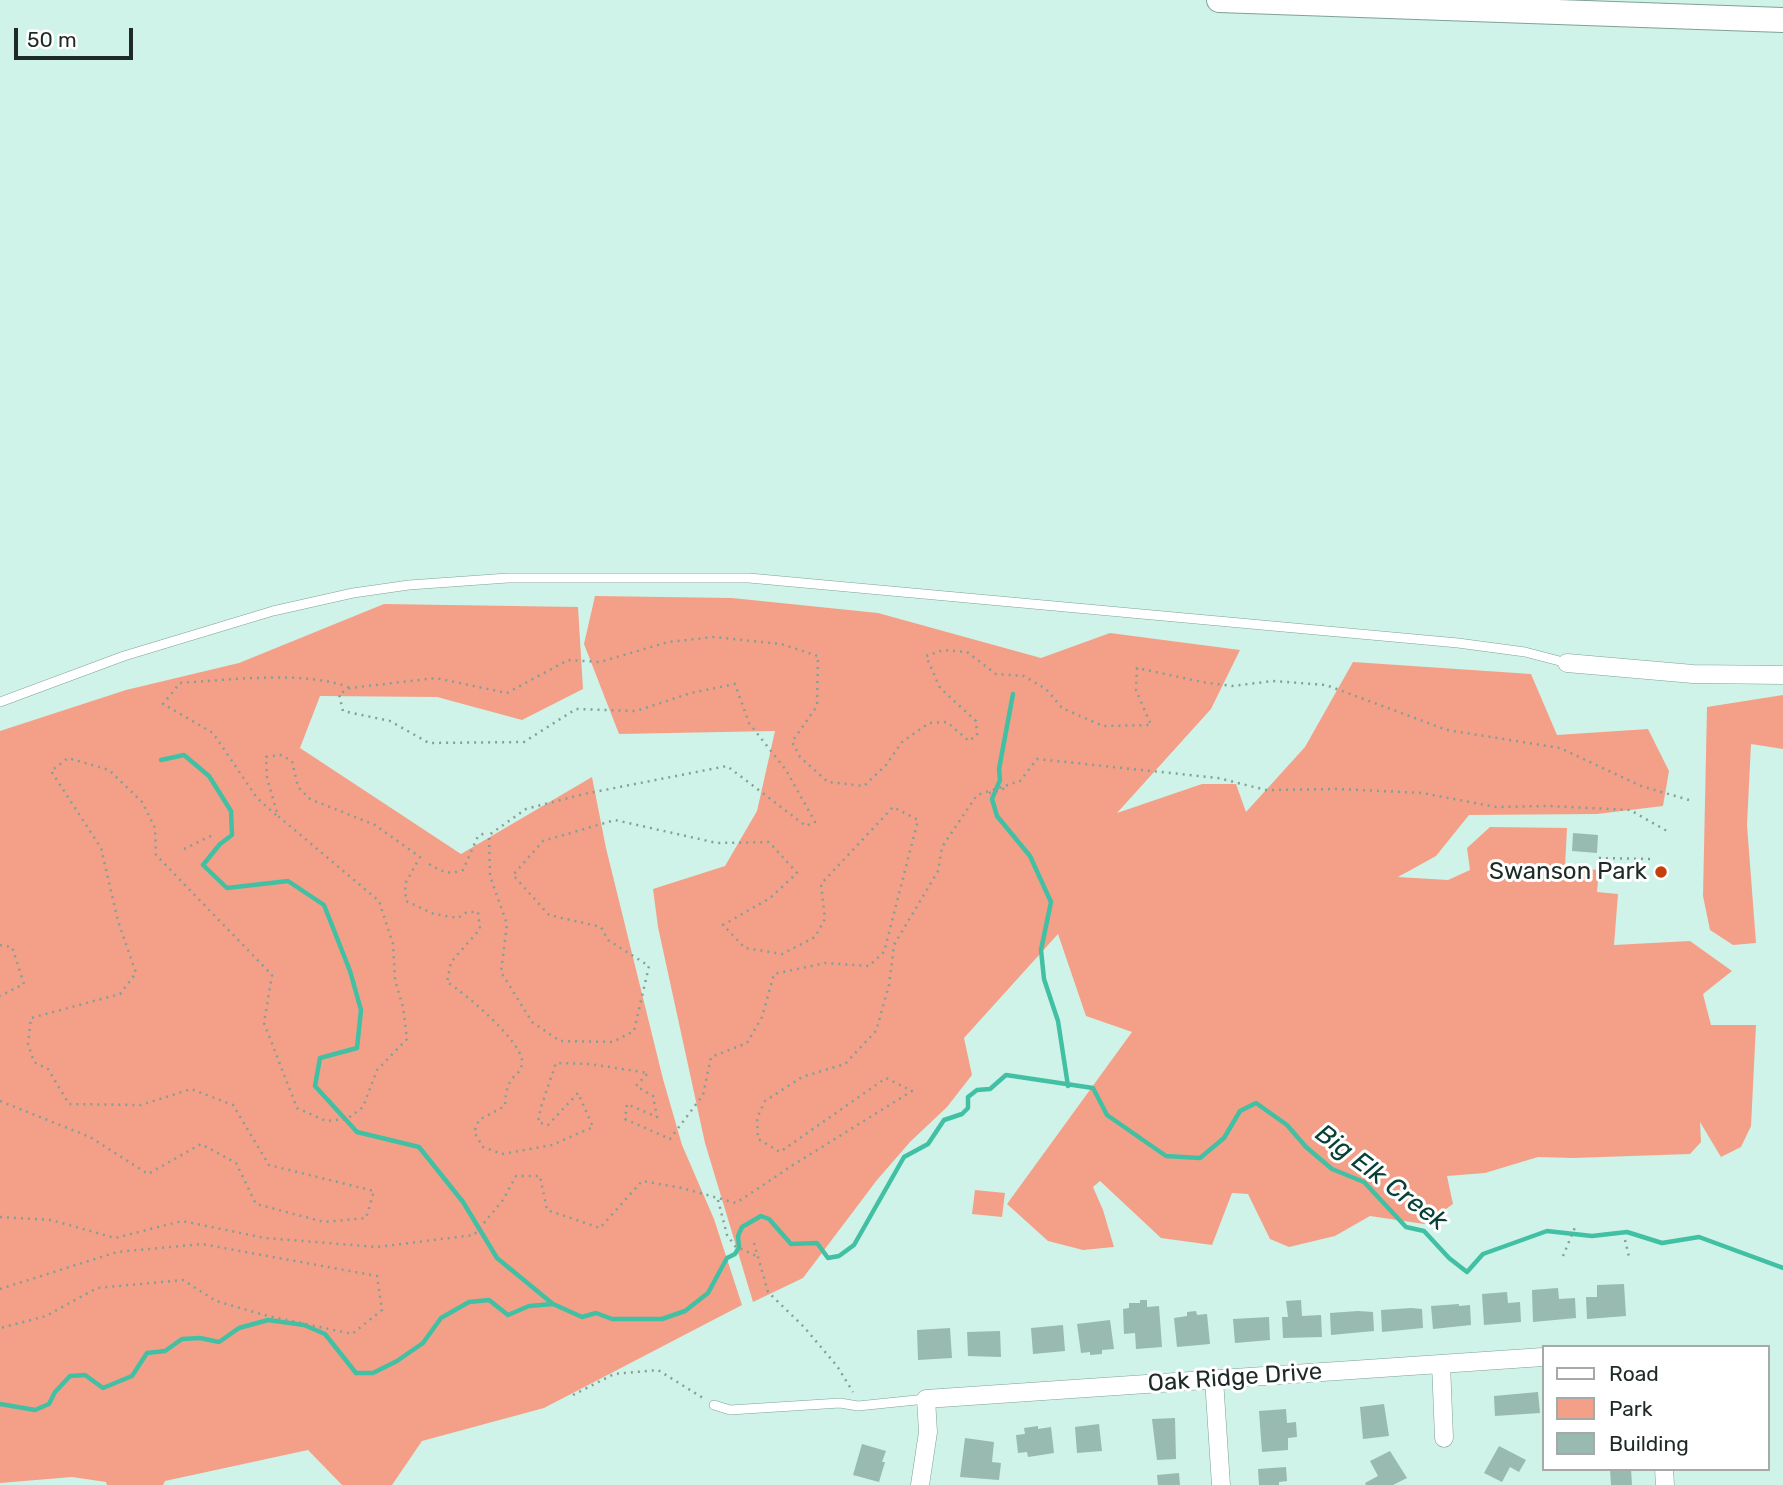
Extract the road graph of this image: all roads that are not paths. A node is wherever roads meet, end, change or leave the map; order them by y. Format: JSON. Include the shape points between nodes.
{"nodes":[{"id":1,"x":1219,"y":0,"type":"edge"},
{"id":2,"x":1707,"y":9,"type":"edge"},
{"id":3,"x":1783,"y":20,"type":"edge"},
{"id":4,"x":1567,"y":663,"type":"joint"},
{"id":5,"x":1783,"y":675,"type":"edge"},
{"id":6,"x":0,"y":702,"type":"edge"},
{"id":7,"x":1542,"y":1357,"type":"edge"},
{"id":8,"x":1441,"y":1364,"type":"junction"},
{"id":9,"x":1214,"y":1379,"type":"junction"},
{"id":10,"x":926,"y":1399,"type":"junction"},
{"id":11,"x":714,"y":1405,"type":"road end"},
{"id":12,"x":1444,"y":1438,"type":"dead end"},
{"id":13,"x":920,"y":1485,"type":"edge"},
{"id":14,"x":1221,"y":1485,"type":"edge"}],
"edges":[{"from":1,"to":2,"type":"street"},
{"from":2,"to":3,"type":"street"},
{"from":4,"to":5,"type":"street","via":[[1693,674]]},
{"from":4,"to":6,"type":"lane","via":[[1458,643],[749,578],[508,578],[353,593],[273,611],[124,656]]},
{"from":7,"to":8,"type":"street","name":"Oak Ridge Drive"},
{"from":8,"to":9,"type":"street","name":"Oak Ridge Drive"},
{"from":8,"to":12,"type":"street"},
{"from":9,"to":10,"type":"street","name":"Oak Ridge Drive"},
{"from":9,"to":14,"type":"street"},
{"from":10,"to":11,"type":"lane","via":[[730,1410]]},
{"from":10,"to":13,"type":"street","via":[[928,1432]]}]}
